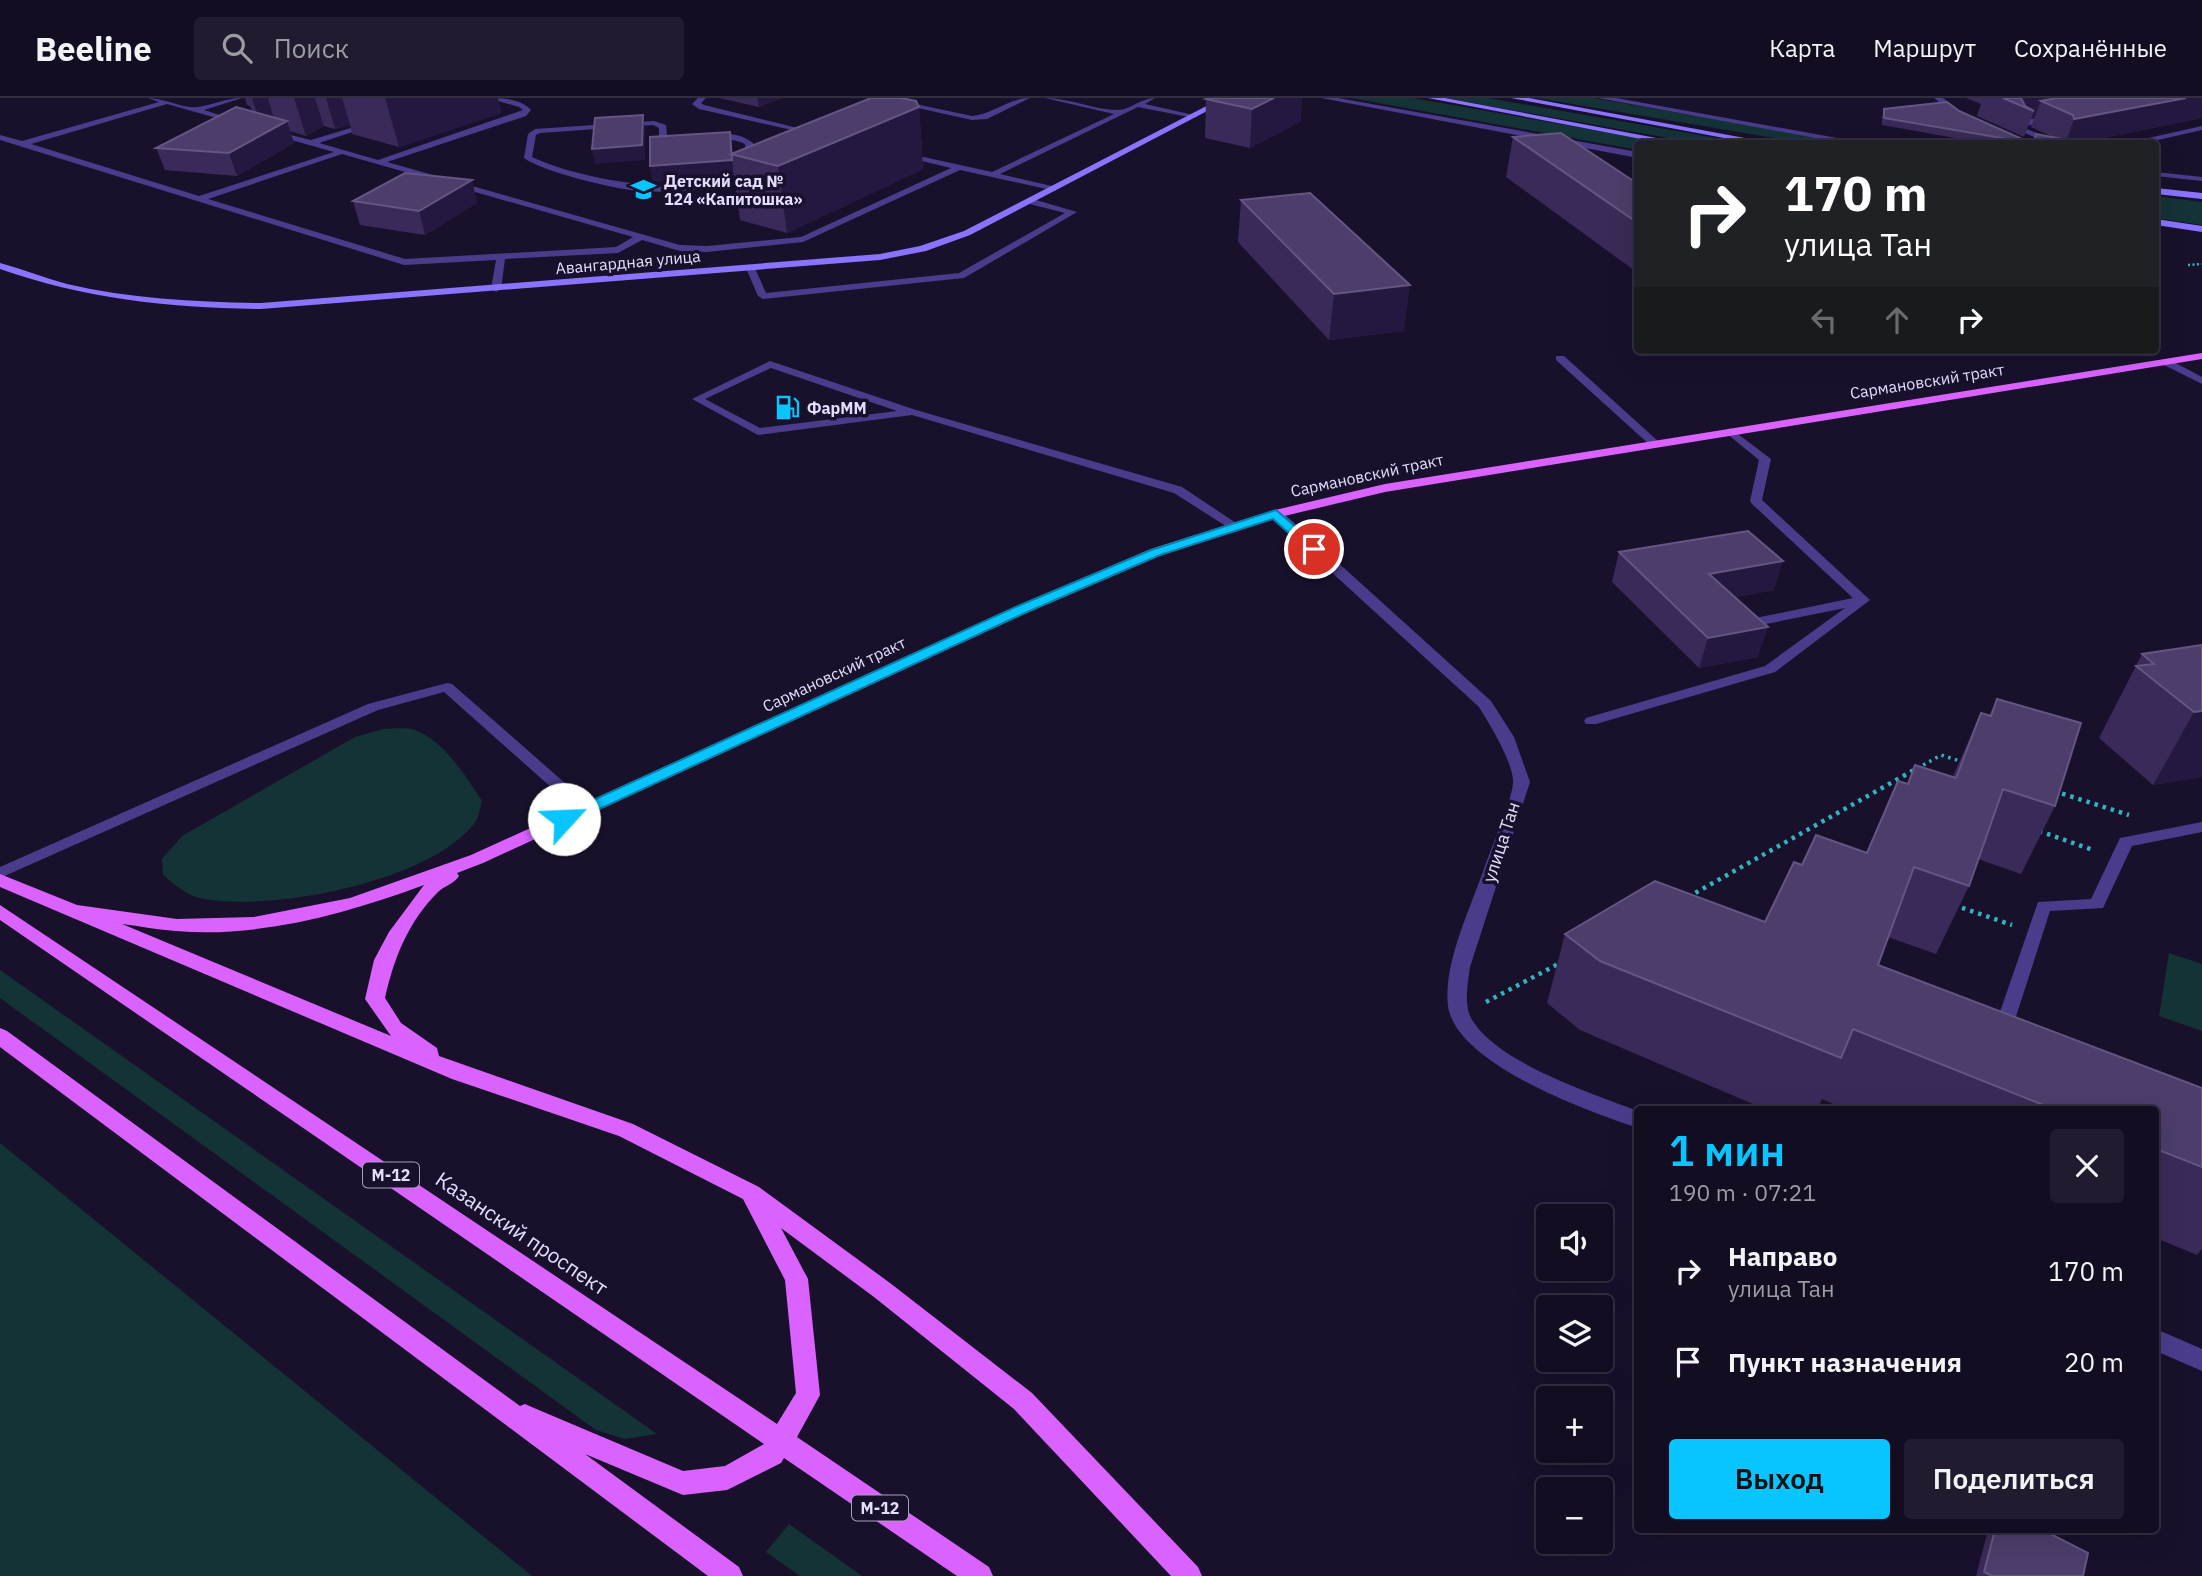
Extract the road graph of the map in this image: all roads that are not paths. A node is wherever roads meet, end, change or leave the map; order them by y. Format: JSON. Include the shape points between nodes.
{"nodes":[{"id":1,"x":152,"y":98,"type":"edge"},
{"id":2,"x":238,"y":98,"type":"edge"},
{"id":3,"x":492,"y":98,"type":"edge"},
{"id":4,"x":702,"y":98,"type":"edge"},
{"id":5,"x":877,"y":98,"type":"edge"},
{"id":6,"x":1026,"y":98,"type":"edge"},
{"id":7,"x":1049,"y":98,"type":"edge"},
{"id":8,"x":1151,"y":98,"type":"edge"},
{"id":9,"x":1228,"y":98,"type":"edge"},
{"id":10,"x":1325,"y":98,"type":"edge"},
{"id":11,"x":1432,"y":98,"type":"edge"},
{"id":12,"x":1515,"y":98,"type":"edge"},
{"id":13,"x":1602,"y":98,"type":"edge"},
{"id":14,"x":1938,"y":98,"type":"edge"},
{"id":15,"x":167,"y":102,"type":"junction"},
{"id":16,"x":1138,"y":104,"type":"junction"},
{"id":17,"x":195,"y":110,"type":"junction"},
{"id":18,"x":1121,"y":113,"type":"junction"},
{"id":19,"x":1968,"y":115,"type":"edge"},
{"id":20,"x":2064,"y":115,"type":"edge"},
{"id":21,"x":1194,"y":116,"type":"junction"},
{"id":22,"x":386,"y":118,"type":"dead end"},
{"id":23,"x":748,"y":118,"type":"junction"},
{"id":24,"x":503,"y":121,"type":"junction"},
{"id":25,"x":272,"y":124,"type":"edge"},
{"id":26,"x":517,"y":124,"type":"dead end"},
{"id":27,"x":247,"y":125,"type":"edge"},
{"id":28,"x":529,"y":127,"type":"dead end"},
{"id":29,"x":2202,"y":128,"type":"edge"},
{"id":30,"x":541,"y":130,"type":"junction"},
{"id":31,"x":827,"y":136,"type":"edge"},
{"id":32,"x":0,"y":138,"type":"edge"},
{"id":33,"x":692,"y":139,"type":"junction"},
{"id":34,"x":1662,"y":140,"type":"edge"},
{"id":35,"x":1751,"y":140,"type":"edge"},
{"id":36,"x":1843,"y":140,"type":"edge"},
{"id":37,"x":2047,"y":140,"type":"edge"},
{"id":38,"x":2145,"y":140,"type":"edge"},
{"id":39,"x":310,"y":143,"type":"junction"},
{"id":40,"x":21,"y":144,"type":"junction"},
{"id":41,"x":341,"y":152,"type":"junction"},
{"id":42,"x":893,"y":152,"type":"edge"},
{"id":43,"x":1634,"y":154,"type":"edge"},
{"id":44,"x":379,"y":162,"type":"junction"},
{"id":45,"x":959,"y":167,"type":"junction"},
{"id":46,"x":2159,"y":174,"type":"edge"},
{"id":47,"x":992,"y":175,"type":"junction"},
{"id":48,"x":2202,"y":179,"type":"edge"},
{"id":49,"x":1053,"y":189,"type":"junction"},
{"id":50,"x":2159,"y":191,"type":"edge"},
{"id":51,"x":2202,"y":195,"type":"edge"},
{"id":52,"x":199,"y":198,"type":"junction"},
{"id":53,"x":1029,"y":201,"type":"junction"},
{"id":54,"x":2159,"y":222,"type":"edge"},
{"id":55,"x":2202,"y":229,"type":"edge"},
{"id":56,"x":640,"y":237,"type":"junction"},
{"id":57,"x":501,"y":257,"type":"junction"},
{"id":58,"x":0,"y":266,"type":"edge"},
{"id":59,"x":751,"y":268,"type":"junction"},
{"id":60,"x":496,"y":289,"type":"junction"},
{"id":61,"x":2202,"y":356,"type":"edge"},
{"id":62,"x":1560,"y":358,"type":"dead end"},
{"id":63,"x":2166,"y":362,"type":"junction"},
{"id":64,"x":2202,"y":381,"type":"edge"},
{"id":65,"x":912,"y":412,"type":"junction"},
{"id":66,"x":1730,"y":431,"type":"junction"},
{"id":67,"x":1655,"y":444,"type":"junction"},
{"id":68,"x":1276,"y":514,"type":"junction"},
{"id":69,"x":1236,"y":527,"type":"junction"},
{"id":70,"x":1863,"y":600,"type":"junction"},
{"id":71,"x":1741,"y":625,"type":"edge"},
{"id":72,"x":1591,"y":721,"type":"dead end"},
{"id":73,"x":585,"y":809,"type":"junction"},
{"id":74,"x":2202,"y":827,"type":"edge"},
{"id":75,"x":477,"y":859,"type":"junction"},
{"id":76,"x":0,"y":873,"type":"edge"},
{"id":77,"x":0,"y":880,"type":"edge"},
{"id":78,"x":0,"y":911,"type":"edge"},
{"id":79,"x":74,"y":911,"type":"junction"},
{"id":80,"x":0,"y":1036,"type":"edge"},
{"id":81,"x":2011,"y":1050,"type":"edge"},
{"id":82,"x":459,"y":1073,"type":"junction"},
{"id":83,"x":1634,"y":1118,"type":"edge"},
{"id":84,"x":751,"y":1193,"type":"junction"},
{"id":85,"x":2159,"y":1341,"type":"edge"},
{"id":86,"x":2202,"y":1360,"type":"edge"},
{"id":87,"x":499,"y":1405,"type":"junction"},
{"id":88,"x":781,"y":1440,"type":"junction"},
{"id":89,"x":730,"y":1576,"type":"edge"},
{"id":90,"x":980,"y":1576,"type":"edge"},
{"id":91,"x":1189,"y":1576,"type":"edge"}],
"edges":[{"from":1,"to":15,"type":"lane"},
{"from":2,"to":17,"type":"lane"},
{"from":3,"to":24,"type":"lane","via":[[527,108]]},
{"from":4,"to":23,"type":"lane","via":[[696,104]]},
{"from":5,"to":6,"type":"lane","via":[[972,118],[985,117]]},
{"from":7,"to":18,"type":"lane"},
{"from":8,"to":16,"type":"lane"},
{"from":9,"to":21,"type":"street","name":"Авангардная улица"},
{"from":10,"to":43,"type":"street"},
{"from":11,"to":34,"type":"street"},
{"from":12,"to":35,"type":"street"},
{"from":13,"to":36,"type":"street"},
{"from":14,"to":19,"type":"lane"},
{"from":15,"to":17,"type":"lane"},
{"from":15,"to":40,"type":"lane"},
{"from":16,"to":18,"type":"lane"},
{"from":16,"to":21,"type":"lane"},
{"from":17,"to":27,"type":"lane"},
{"from":18,"to":47,"type":"lane"},
{"from":20,"to":37,"type":"lane","via":[[2018,125]]},
{"from":21,"to":49,"type":"street","name":"Авангардная улица"},
{"from":22,"to":39,"type":"lane"},
{"from":23,"to":31,"type":"lane"},
{"from":23,"to":33,"type":"lane"},
{"from":24,"to":26,"type":"lane"},
{"from":24,"to":44,"type":"lane"},
{"from":25,"to":39,"type":"lane","via":[[260,128]]},
{"from":28,"to":30,"type":"lane"},
{"from":29,"to":38,"type":"lane"},
{"from":30,"to":33,"type":"lane","via":[[654,123],[663,127],[666,139]]},
{"from":30,"to":33,"type":"lane","via":[[532,134],[529,159],[633,187],[729,182],[752,175],[747,141]]},
{"from":32,"to":40,"type":"lane"},
{"from":39,"to":41,"type":"lane"},
{"from":40,"to":52,"type":"lane"},
{"from":41,"to":44,"type":"lane"},
{"from":41,"to":52,"type":"lane"},
{"from":42,"to":45,"type":"lane"},
{"from":44,"to":56,"type":"lane"},
{"from":45,"to":47,"type":"lane"},
{"from":45,"to":56,"type":"lane","via":[[796,241],[698,250]]},
{"from":46,"to":48,"type":"lane"},
{"from":47,"to":49,"type":"lane"},
{"from":49,"to":53,"type":"street","name":"Авангардная улица"},
{"from":50,"to":51,"type":"street"},
{"from":52,"to":57,"type":"lane","via":[[404,262]]},
{"from":53,"to":59,"type":"street","name":"Авангардная улица","via":[[967,233],[922,248],[859,259]]},
{"from":53,"to":59,"type":"lane","via":[[1073,212],[961,276],[763,296]]},
{"from":54,"to":55,"type":"street"},
{"from":56,"to":57,"type":"lane","via":[[618,250]]},
{"from":57,"to":60,"type":"lane"},
{"from":58,"to":60,"type":"street","name":"Авангардная улица","via":[[92,294],[188,305],[314,304]]},
{"from":59,"to":60,"type":"street","name":"Авангардная улица"},
{"from":61,"to":63,"type":"main road","name":"Сармановский тракт"},
{"from":62,"to":67,"type":"lane"},
{"from":63,"to":64,"type":"lane"},
{"from":63,"to":66,"type":"main road","name":"Сармановский тракт"},
{"from":65,"to":65,"type":"lane","via":[[770,364],[698,399],[758,432]]},
{"from":65,"to":69,"type":"lane","via":[[1178,489]]},
{"from":66,"to":67,"type":"main road","name":"Сармановский тракт"},
{"from":66,"to":70,"type":"lane","via":[[1765,459],[1756,501]]},
{"from":67,"to":68,"type":"main road","name":"Сармановский тракт","via":[[1385,488]]},
{"from":68,"to":69,"type":"main road","name":"Сармановский тракт"},
{"from":68,"to":83,"type":"street","name":"улица Тан","via":[[1485,704],[1506,737],[1522,782],[1460,967],[1460,1015],[1478,1042],[1507,1064]]},
{"from":69,"to":73,"type":"main road","name":"Сармановский тракт","via":[[1156,552],[1023,609]]},
{"from":70,"to":71,"type":"lane"},
{"from":70,"to":72,"type":"lane","via":[[1770,669]]},
{"from":73,"to":75,"type":"main road","name":"Сармановский тракт"},
{"from":73,"to":76,"type":"lane","via":[[447,687],[373,707]]},
{"from":74,"to":81,"type":"lane","via":[[2126,842],[2097,904],[2044,906],[1998,1045]]},
{"from":75,"to":79,"type":"main road","name":"Сармановский тракт","via":[[353,904],[254,923],[177,925]]},
{"from":75,"to":82,"type":"main road","name":"Сармановский тракт","via":[[432,887],[398,932],[384,960],[375,999],[394,1028]]},
{"from":77,"to":79,"type":"main road"},
{"from":78,"to":88,"type":"main road","name":"Казанский проспект","number":"М-12"},
{"from":79,"to":82,"type":"main road"},
{"from":80,"to":87,"type":"main road"},
{"from":82,"to":84,"type":"main road","via":[[626,1130]]},
{"from":84,"to":88,"type":"main road","via":[[796,1279],[808,1395]]},
{"from":84,"to":91,"type":"main road","via":[[1023,1401]]},
{"from":85,"to":86,"type":"street"},
{"from":87,"to":88,"type":"main road","via":[[683,1483],[727,1478],[772,1455]]},
{"from":87,"to":89,"type":"main road"},
{"from":88,"to":90,"type":"main road","name":"Казанский проспект","number":"М-12"}]}
